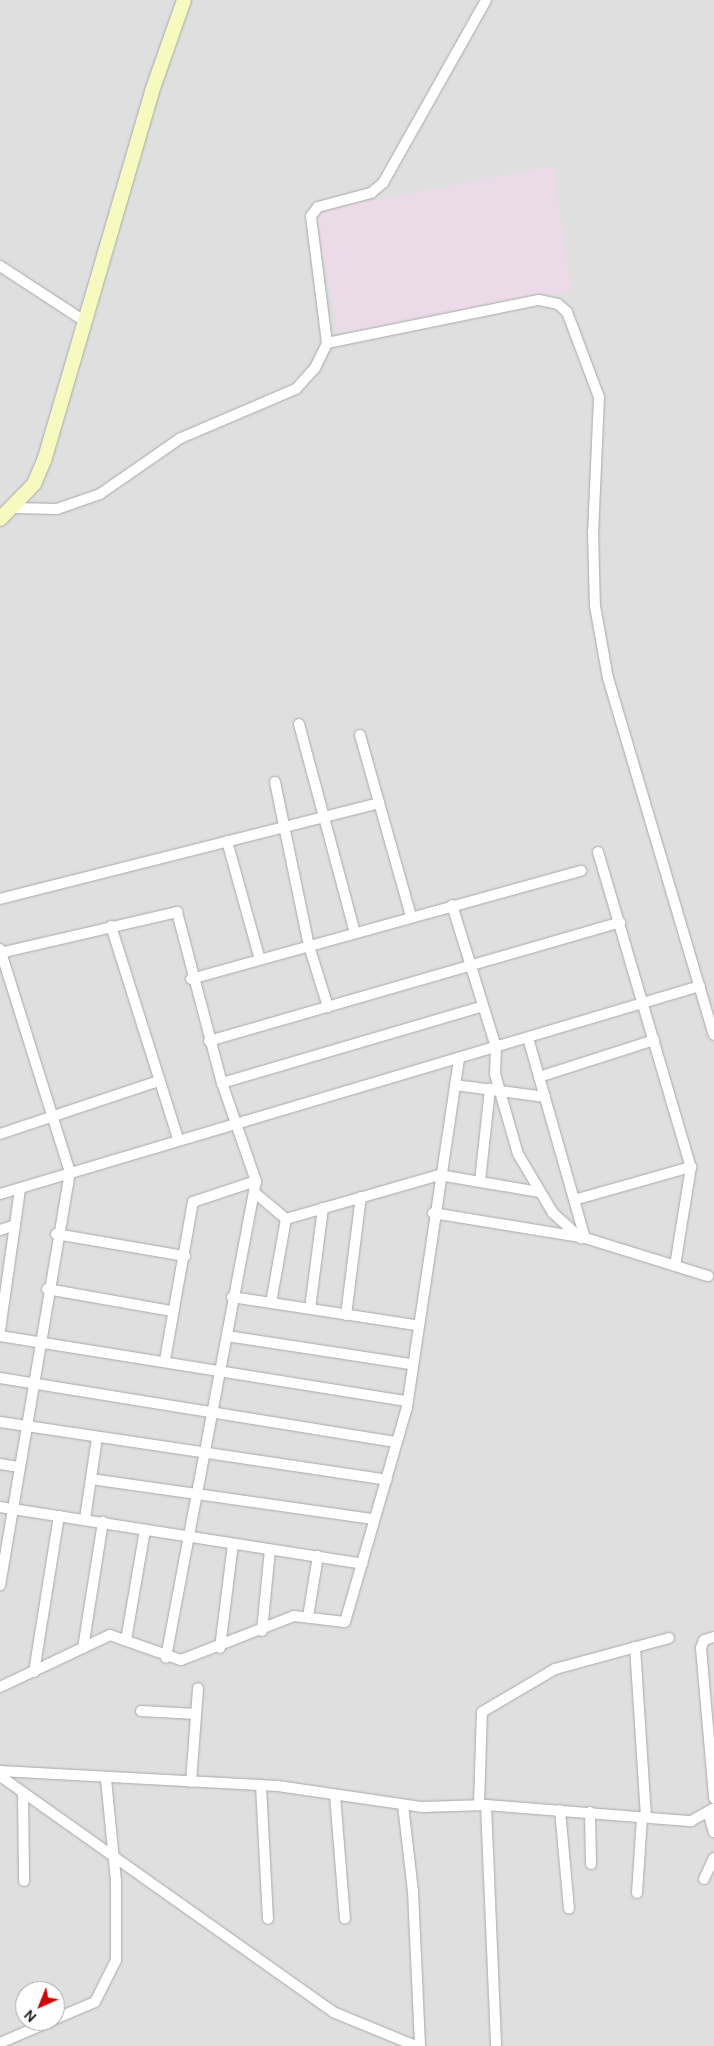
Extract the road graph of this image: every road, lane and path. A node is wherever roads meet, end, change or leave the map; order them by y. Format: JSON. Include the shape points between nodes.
{"nodes":[{"id":1,"x":184,"y":0,"type":"edge"},
{"id":2,"x":486,"y":0,"type":"edge"},
{"id":3,"x":0,"y":266,"type":"edge"},
{"id":4,"x":86,"y":322,"type":"junction"},
{"id":5,"x":327,"y":343,"type":"junction"},
{"id":6,"x":15,"y":508,"type":"junction"},
{"id":7,"x":0,"y":519,"type":"edge"},
{"id":8,"x":299,"y":724,"type":"dead end"},
{"id":9,"x":360,"y":735,"type":"dead end"},
{"id":10,"x":275,"y":782,"type":"dead end"},
{"id":11,"x":379,"y":803,"type":"junction"},
{"id":12,"x":324,"y":817,"type":"junction"},
{"id":13,"x":284,"y":827,"type":"junction"},
{"id":14,"x":227,"y":841,"type":"junction"},
{"id":15,"x":598,"y":852,"type":"dead end"},
{"id":16,"x":581,"y":870,"type":"dead end"},
{"id":17,"x":0,"y":899,"type":"edge"},
{"id":18,"x":452,"y":905,"type":"junction"},
{"id":19,"x":411,"y":917,"type":"junction"},
{"id":20,"x":620,"y":922,"type":"junction"},
{"id":21,"x":111,"y":926,"type":"junction"},
{"id":22,"x":355,"y":933,"type":"junction"},
{"id":23,"x":309,"y":946,"type":"junction"},
{"id":24,"x":0,"y":951,"type":"edge"},
{"id":25,"x":260,"y":960,"type":"junction"},
{"id":26,"x":471,"y":966,"type":"junction"},
{"id":27,"x":191,"y":980,"type":"junction"},
{"id":28,"x":700,"y":986,"type":"junction"},
{"id":29,"x":643,"y":1003,"type":"junction"},
{"id":30,"x":482,"y":1006,"type":"junction"},
{"id":31,"x":328,"y":1007,"type":"junction"},
{"id":32,"x":714,"y":1035,"type":"edge"},
{"id":33,"x":528,"y":1038,"type":"junction"},
{"id":34,"x":209,"y":1040,"type":"junction"},
{"id":35,"x":654,"y":1040,"type":"junction"},
{"id":36,"x":496,"y":1047,"type":"junction"},
{"id":37,"x":459,"y":1059,"type":"junction"},
{"id":38,"x":539,"y":1077,"type":"junction"},
{"id":39,"x":158,"y":1081,"type":"junction"},
{"id":40,"x":222,"y":1083,"type":"junction"},
{"id":41,"x":455,"y":1085,"type":"junction"},
{"id":42,"x":494,"y":1090,"type":"junction"},
{"id":43,"x":545,"y":1097,"type":"junction"},
{"id":44,"x":52,"y":1116,"type":"junction"},
{"id":45,"x":234,"y":1125,"type":"junction"},
{"id":46,"x":0,"y":1134,"type":"edge"},
{"id":47,"x":178,"y":1139,"type":"junction"},
{"id":48,"x":692,"y":1167,"type":"junction"},
{"id":49,"x":70,"y":1172,"type":"junction"},
{"id":50,"x":439,"y":1175,"type":"junction"},
{"id":51,"x":256,"y":1181,"type":"junction"},
{"id":52,"x":480,"y":1181,"type":"junction"},
{"id":53,"x":20,"y":1189,"type":"junction"},
{"id":54,"x":254,"y":1192,"type":"junction"},
{"id":55,"x":540,"y":1192,"type":"junction"},
{"id":56,"x":0,"y":1194,"type":"edge"},
{"id":57,"x":361,"y":1198,"type":"junction"},
{"id":58,"x":574,"y":1200,"type":"junction"},
{"id":59,"x":323,"y":1208,"type":"junction"},
{"id":60,"x":432,"y":1213,"type":"junction"},
{"id":61,"x":286,"y":1219,"type":"junction"},
{"id":62,"x":14,"y":1226,"type":"junction"},
{"id":63,"x":0,"y":1230,"type":"edge"},
{"id":64,"x":56,"y":1234,"type":"junction"},
{"id":65,"x":583,"y":1238,"type":"junction"},
{"id":66,"x":184,"y":1256,"type":"junction"},
{"id":67,"x":675,"y":1266,"type":"junction"},
{"id":68,"x":708,"y":1276,"type":"dead end"},
{"id":69,"x":47,"y":1289,"type":"junction"},
{"id":70,"x":232,"y":1297,"type":"junction"},
{"id":71,"x":271,"y":1303,"type":"junction"},
{"id":72,"x":310,"y":1309,"type":"junction"},
{"id":73,"x":172,"y":1311,"type":"junction"},
{"id":74,"x":346,"y":1314,"type":"junction"},
{"id":75,"x":416,"y":1325,"type":"junction"},
{"id":76,"x":0,"y":1330,"type":"edge"},
{"id":77,"x":0,"y":1336,"type":"edge"},
{"id":78,"x":227,"y":1336,"type":"junction"},
{"id":79,"x":38,"y":1342,"type":"junction"},
{"id":80,"x":165,"y":1360,"type":"junction"},
{"id":81,"x":410,"y":1364,"type":"junction"},
{"id":82,"x":223,"y":1369,"type":"junction"},
{"id":83,"x":0,"y":1378,"type":"edge"},
{"id":84,"x":32,"y":1384,"type":"junction"},
{"id":85,"x":405,"y":1401,"type":"junction"},
{"id":86,"x":212,"y":1412,"type":"junction"},
{"id":87,"x":0,"y":1422,"type":"edge"},
{"id":88,"x":26,"y":1426,"type":"junction"},
{"id":89,"x":97,"y":1438,"type":"junction"},
{"id":90,"x":397,"y":1442,"type":"junction"},
{"id":91,"x":205,"y":1455,"type":"junction"},
{"id":92,"x":0,"y":1464,"type":"edge"},
{"id":93,"x":20,"y":1467,"type":"junction"},
{"id":94,"x":91,"y":1479,"type":"junction"},
{"id":95,"x":387,"y":1480,"type":"junction"},
{"id":96,"x":197,"y":1497,"type":"junction"},
{"id":97,"x":0,"y":1507,"type":"edge"},
{"id":98,"x":12,"y":1509,"type":"junction"},
{"id":99,"x":59,"y":1516,"type":"junction"},
{"id":100,"x":85,"y":1519,"type":"junction"},
{"id":101,"x":373,"y":1519,"type":"junction"},
{"id":102,"x":103,"y":1522,"type":"junction"},
{"id":103,"x":145,"y":1530,"type":"junction"},
{"id":104,"x":188,"y":1538,"type":"junction"},
{"id":105,"x":232,"y":1544,"type":"junction"},
{"id":106,"x":270,"y":1549,"type":"junction"},
{"id":107,"x":318,"y":1556,"type":"junction"},
{"id":108,"x":363,"y":1564,"type":"junction"},
{"id":109,"x":0,"y":1585,"type":"edge"},
{"id":110,"x":308,"y":1617,"type":"junction"},
{"id":111,"x":262,"y":1631,"type":"junction"},
{"id":112,"x":714,"y":1637,"type":"edge"},
{"id":113,"x":668,"y":1638,"type":"dead end"},
{"id":114,"x":126,"y":1640,"type":"junction"},
{"id":115,"x":635,"y":1647,"type":"junction"},
{"id":116,"x":83,"y":1648,"type":"junction"},
{"id":117,"x":220,"y":1648,"type":"junction"},
{"id":118,"x":166,"y":1658,"type":"junction"},
{"id":119,"x":34,"y":1672,"type":"junction"},
{"id":120,"x":0,"y":1687,"type":"edge"},
{"id":121,"x":198,"y":1688,"type":"dead end"},
{"id":122,"x":141,"y":1711,"type":"dead end"},
{"id":123,"x":196,"y":1714,"type":"junction"},
{"id":124,"x":0,"y":1771,"type":"edge"},
{"id":125,"x":0,"y":1776,"type":"edge"},
{"id":126,"x":106,"y":1779,"type":"junction"},
{"id":127,"x":191,"y":1782,"type":"junction"},
{"id":128,"x":261,"y":1786,"type":"junction"},
{"id":129,"x":23,"y":1793,"type":"junction"},
{"id":130,"x":335,"y":1795,"type":"junction"},
{"id":131,"x":714,"y":1798,"type":"edge"},
{"id":132,"x":403,"y":1804,"type":"junction"},
{"id":133,"x":483,"y":1805,"type":"junction"},
{"id":134,"x":560,"y":1810,"type":"junction"},
{"id":135,"x":590,"y":1812,"type":"junction"},
{"id":136,"x":711,"y":1812,"type":"edge"},
{"id":137,"x":644,"y":1817,"type":"junction"},
{"id":138,"x":714,"y":1832,"type":"edge"},
{"id":139,"x":714,"y":1858,"type":"edge"},
{"id":140,"x":112,"y":1859,"type":"junction"},
{"id":141,"x":591,"y":1864,"type":"dead end"},
{"id":142,"x":704,"y":1879,"type":"dead end"},
{"id":143,"x":24,"y":1882,"type":"dead end"},
{"id":144,"x":637,"y":1893,"type":"dead end"},
{"id":145,"x":568,"y":1909,"type":"dead end"},
{"id":146,"x":268,"y":1919,"type":"dead end"},
{"id":147,"x":345,"y":1919,"type":"dead end"},
{"id":148,"x":65,"y":2015,"type":"edge"},
{"id":149,"x":29,"y":2031,"type":"edge"},
{"id":150,"x":0,"y":2044,"type":"edge"},
{"id":151,"x":416,"y":2046,"type":"edge"},
{"id":152,"x":420,"y":2046,"type":"edge"},
{"id":153,"x":496,"y":2046,"type":"edge"}],
"edges":[{"from":1,"to":4,"type":"street","via":[[152,91]]},
{"from":2,"to":5,"type":"street","via":[[383,183],[371,193],[318,207],[311,216]]},
{"from":3,"to":4,"type":"street","via":[[68,306]]},
{"from":4,"to":6,"type":"street","via":[[44,461],[34,484]]},
{"from":5,"to":6,"type":"street","via":[[315,368],[296,389],[181,438],[121,484],[57,509]]},
{"from":5,"to":28,"type":"street","via":[[539,300],[558,304],[566,312],[599,397],[592,532],[596,606],[608,678]]},
{"from":6,"to":7,"type":"street"},
{"from":8,"to":12,"type":"street"},
{"from":9,"to":11,"type":"street"},
{"from":10,"to":13,"type":"street"},
{"from":11,"to":12,"type":"street"},
{"from":11,"to":19,"type":"street"},
{"from":12,"to":13,"type":"street"},
{"from":12,"to":22,"type":"street"},
{"from":13,"to":14,"type":"street"},
{"from":13,"to":23,"type":"street"},
{"from":14,"to":17,"type":"street"},
{"from":14,"to":25,"type":"street"},
{"from":15,"to":20,"type":"street"},
{"from":16,"to":18,"type":"street"},
{"from":18,"to":19,"type":"street"},
{"from":18,"to":26,"type":"street"},
{"from":19,"to":22,"type":"street"},
{"from":20,"to":26,"type":"street"},
{"from":20,"to":29,"type":"street"},
{"from":21,"to":24,"type":"street"},
{"from":21,"to":27,"type":"street","via":[[177,912]]},
{"from":21,"to":39,"type":"street"},
{"from":22,"to":23,"type":"street"},
{"from":23,"to":25,"type":"street"},
{"from":23,"to":31,"type":"street"},
{"from":24,"to":44,"type":"street"},
{"from":25,"to":27,"type":"street"},
{"from":26,"to":30,"type":"street"},
{"from":26,"to":31,"type":"street"},
{"from":27,"to":34,"type":"street"},
{"from":28,"to":29,"type":"street"},
{"from":28,"to":32,"type":"street"},
{"from":29,"to":33,"type":"street"},
{"from":29,"to":35,"type":"street"},
{"from":30,"to":36,"type":"street"},
{"from":30,"to":40,"type":"street"},
{"from":31,"to":34,"type":"street"},
{"from":33,"to":36,"type":"street"},
{"from":33,"to":38,"type":"street"},
{"from":34,"to":40,"type":"street"},
{"from":35,"to":38,"type":"street"},
{"from":35,"to":48,"type":"street"},
{"from":36,"to":37,"type":"street"},
{"from":36,"to":42,"type":"street"},
{"from":37,"to":41,"type":"street"},
{"from":37,"to":45,"type":"street"},
{"from":38,"to":43,"type":"street"},
{"from":39,"to":44,"type":"street"},
{"from":39,"to":47,"type":"street"},
{"from":40,"to":45,"type":"street"},
{"from":41,"to":42,"type":"street"},
{"from":41,"to":50,"type":"street"},
{"from":42,"to":43,"type":"street"},
{"from":42,"to":52,"type":"street"},
{"from":42,"to":55,"type":"street","via":[[518,1154]]},
{"from":43,"to":58,"type":"street"},
{"from":44,"to":46,"type":"street"},
{"from":44,"to":49,"type":"street"},
{"from":45,"to":47,"type":"street"},
{"from":45,"to":51,"type":"street"},
{"from":47,"to":49,"type":"street"},
{"from":48,"to":58,"type":"street"},
{"from":48,"to":67,"type":"street"},
{"from":49,"to":53,"type":"street"},
{"from":49,"to":64,"type":"street"},
{"from":50,"to":52,"type":"street"},
{"from":50,"to":57,"type":"street"},
{"from":50,"to":60,"type":"street"},
{"from":51,"to":54,"type":"street"},
{"from":51,"to":66,"type":"street","via":[[193,1202]]},
{"from":52,"to":55,"type":"street"},
{"from":53,"to":56,"type":"street"},
{"from":53,"to":62,"type":"street"},
{"from":54,"to":61,"type":"street"},
{"from":54,"to":70,"type":"street"},
{"from":55,"to":65,"type":"street","via":[[563,1225]]},
{"from":57,"to":59,"type":"street"},
{"from":57,"to":74,"type":"street"},
{"from":58,"to":65,"type":"street"},
{"from":59,"to":61,"type":"street"},
{"from":59,"to":72,"type":"street"},
{"from":60,"to":65,"type":"street"},
{"from":60,"to":75,"type":"street"},
{"from":61,"to":71,"type":"street"},
{"from":62,"to":63,"type":"street"},
{"from":62,"to":76,"type":"street"},
{"from":64,"to":66,"type":"street"},
{"from":64,"to":69,"type":"street"},
{"from":65,"to":67,"type":"street"},
{"from":66,"to":73,"type":"street"},
{"from":67,"to":68,"type":"street"},
{"from":69,"to":73,"type":"street"},
{"from":69,"to":79,"type":"street"},
{"from":70,"to":71,"type":"street"},
{"from":70,"to":78,"type":"street"},
{"from":71,"to":72,"type":"street"},
{"from":72,"to":74,"type":"street"},
{"from":73,"to":80,"type":"street"},
{"from":74,"to":75,"type":"street"},
{"from":75,"to":81,"type":"street"},
{"from":77,"to":79,"type":"street"},
{"from":78,"to":81,"type":"street"},
{"from":78,"to":82,"type":"street"},
{"from":79,"to":80,"type":"street"},
{"from":79,"to":84,"type":"street"},
{"from":80,"to":82,"type":"street"},
{"from":81,"to":85,"type":"street"},
{"from":82,"to":85,"type":"street"},
{"from":82,"to":86,"type":"street"},
{"from":83,"to":84,"type":"street"},
{"from":84,"to":86,"type":"street"},
{"from":84,"to":88,"type":"street"},
{"from":85,"to":90,"type":"street"},
{"from":86,"to":90,"type":"street"},
{"from":86,"to":91,"type":"street"},
{"from":87,"to":88,"type":"street"},
{"from":88,"to":89,"type":"street"},
{"from":88,"to":93,"type":"street"},
{"from":89,"to":91,"type":"street"},
{"from":89,"to":94,"type":"street"},
{"from":90,"to":95,"type":"street"},
{"from":91,"to":95,"type":"street"},
{"from":91,"to":96,"type":"street"},
{"from":92,"to":93,"type":"street"},
{"from":93,"to":98,"type":"street"},
{"from":94,"to":96,"type":"street"},
{"from":94,"to":100,"type":"street"},
{"from":95,"to":101,"type":"street"},
{"from":96,"to":101,"type":"street"},
{"from":96,"to":104,"type":"street"},
{"from":97,"to":98,"type":"street"},
{"from":98,"to":99,"type":"street"},
{"from":98,"to":109,"type":"street"},
{"from":99,"to":100,"type":"street"},
{"from":99,"to":119,"type":"street"},
{"from":100,"to":102,"type":"street"},
{"from":101,"to":108,"type":"street"},
{"from":102,"to":103,"type":"street"},
{"from":102,"to":116,"type":"street"},
{"from":103,"to":104,"type":"street"},
{"from":103,"to":114,"type":"street"},
{"from":104,"to":105,"type":"street"},
{"from":104,"to":118,"type":"street"},
{"from":105,"to":106,"type":"street"},
{"from":105,"to":117,"type":"street"},
{"from":106,"to":107,"type":"street"},
{"from":106,"to":111,"type":"street"},
{"from":107,"to":108,"type":"street"},
{"from":107,"to":110,"type":"street"},
{"from":108,"to":110,"type":"street","via":[[345,1622]]},
{"from":110,"to":111,"type":"street","via":[[294,1616]]},
{"from":111,"to":117,"type":"street"},
{"from":112,"to":131,"type":"street","via":[[704,1640],[701,1648]]},
{"from":113,"to":115,"type":"street"},
{"from":114,"to":116,"type":"street","via":[[110,1636]]},
{"from":114,"to":118,"type":"street"},
{"from":115,"to":133,"type":"street","via":[[555,1669],[482,1712]]},
{"from":115,"to":137,"type":"street"},
{"from":116,"to":119,"type":"street"},
{"from":117,"to":118,"type":"street","via":[[181,1660]]},
{"from":119,"to":120,"type":"street"},
{"from":121,"to":123,"type":"street"},
{"from":122,"to":123,"type":"street"},
{"from":123,"to":127,"type":"street"},
{"from":124,"to":126,"type":"street"},
{"from":125,"to":129,"type":"street"},
{"from":126,"to":127,"type":"street"},
{"from":126,"to":140,"type":"street"},
{"from":127,"to":128,"type":"street"},
{"from":128,"to":130,"type":"street"},
{"from":128,"to":146,"type":"street"},
{"from":129,"to":140,"type":"street"},
{"from":129,"to":143,"type":"street"},
{"from":130,"to":132,"type":"street"},
{"from":130,"to":147,"type":"street"},
{"from":132,"to":133,"type":"street"},
{"from":132,"to":152,"type":"street","via":[[413,1891]]},
{"from":133,"to":134,"type":"street"},
{"from":133,"to":153,"type":"street"},
{"from":134,"to":135,"type":"street"},
{"from":134,"to":145,"type":"street"},
{"from":135,"to":137,"type":"street"},
{"from":135,"to":141,"type":"street"},
{"from":136,"to":137,"type":"street","via":[[691,1821]]},
{"from":136,"to":138,"type":"street"},
{"from":137,"to":144,"type":"street"},
{"from":139,"to":142,"type":"street"},
{"from":140,"to":148,"type":"street","via":[[116,1960],[95,2002]]},
{"from":140,"to":151,"type":"street","via":[[333,2012]]},
{"from":149,"to":150,"type":"street"}]}
